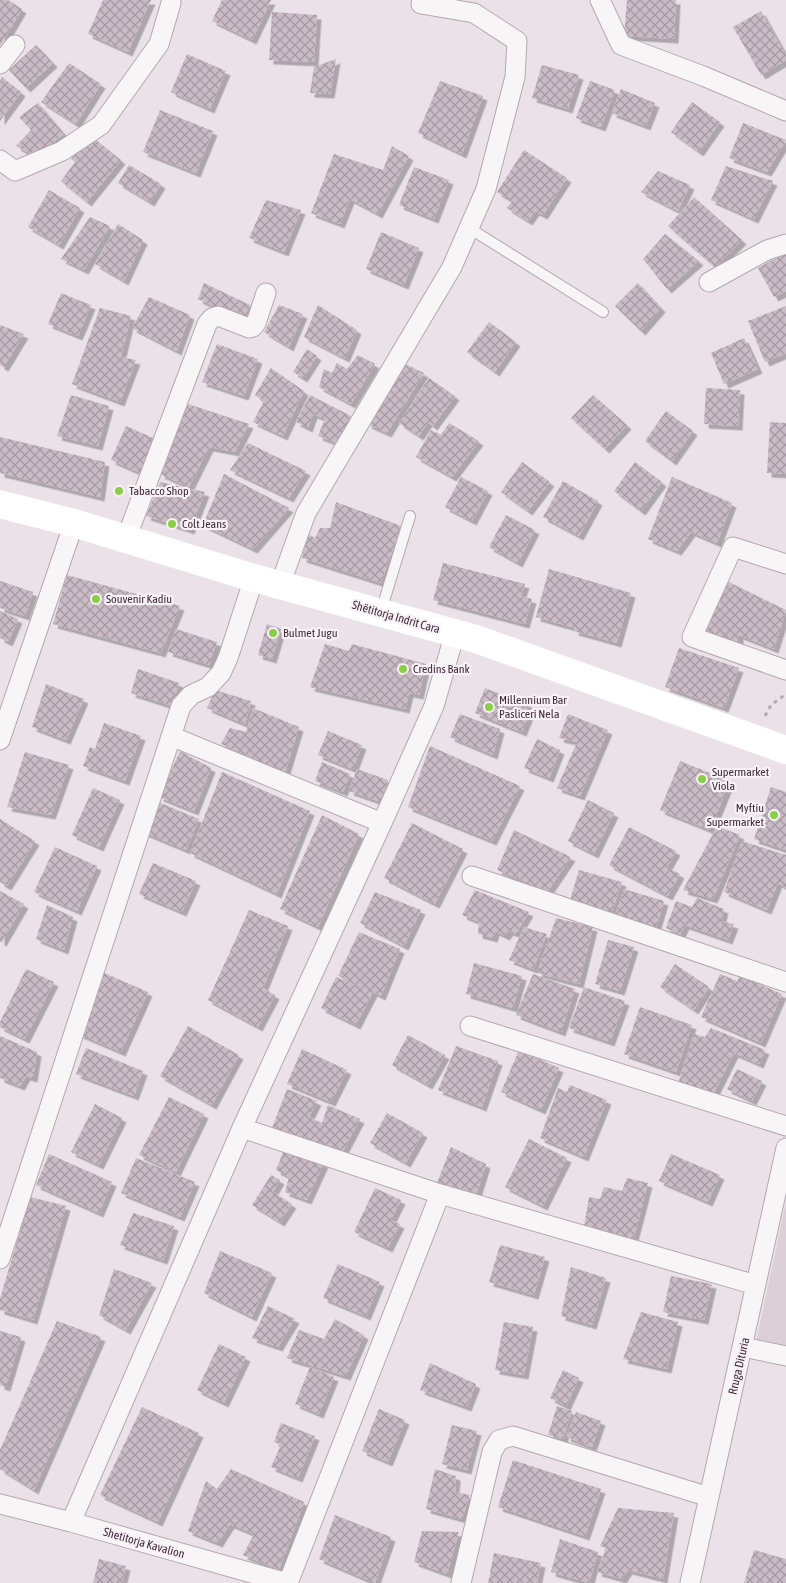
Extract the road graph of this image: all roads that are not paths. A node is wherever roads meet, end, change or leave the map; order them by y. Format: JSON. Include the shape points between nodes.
{"nodes":[{"id":1,"x":600,"y":0,"type":"edge"},
{"id":2,"x":171,"y":3,"type":"dead end"},
{"id":3,"x":421,"y":4,"type":"dead end"},
{"id":4,"x":15,"y":45,"type":"dead end"},
{"id":5,"x":0,"y":64,"type":"edge"},
{"id":6,"x":786,"y":111,"type":"edge"},
{"id":7,"x":0,"y":160,"type":"edge"},
{"id":8,"x":469,"y":228,"type":"junction"},
{"id":9,"x":786,"y":244,"type":"edge"},
{"id":10,"x":709,"y":282,"type":"dead end"},
{"id":11,"x":266,"y":293,"type":"dead end"},
{"id":12,"x":603,"y":312,"type":"dead end"},
{"id":13,"x":0,"y":504,"type":"edge"},
{"id":14,"x":410,"y":516,"type":"dead end"},
{"id":15,"x":74,"y":523,"type":"junction"},
{"id":16,"x":126,"y":539,"type":"junction"},
{"id":17,"x":786,"y":564,"type":"edge"},
{"id":18,"x":254,"y":578,"type":"junction"},
{"id":19,"x":280,"y":585,"type":"junction"},
{"id":20,"x":381,"y":612,"type":"junction"},
{"id":21,"x":455,"y":633,"type":"junction"},
{"id":22,"x":786,"y":670,"type":"edge"},
{"id":23,"x":171,"y":736,"type":"junction"},
{"id":24,"x":0,"y":740,"type":"edge"},
{"id":25,"x":786,"y":750,"type":"edge"},
{"id":26,"x":382,"y":823,"type":"junction"},
{"id":27,"x":472,"y":876,"type":"dead end"},
{"id":28,"x":786,"y":982,"type":"edge"},
{"id":29,"x":470,"y":1026,"type":"dead end"},
{"id":30,"x":786,"y":1126,"type":"edge"},
{"id":31,"x":242,"y":1128,"type":"junction"},
{"id":32,"x":786,"y":1148,"type":"edge"},
{"id":33,"x":440,"y":1194,"type":"junction"},
{"id":34,"x":0,"y":1259,"type":"edge"},
{"id":35,"x":756,"y":1285,"type":"junction"},
{"id":36,"x":743,"y":1347,"type":"junction"},
{"id":37,"x":786,"y":1356,"type":"edge"},
{"id":38,"x":709,"y":1497,"type":"junction"},
{"id":39,"x":0,"y":1504,"type":"edge"},
{"id":40,"x":71,"y":1522,"type":"junction"},
{"id":41,"x":287,"y":1583,"type":"edge"},
{"id":42,"x":461,"y":1583,"type":"edge"},
{"id":43,"x":690,"y":1583,"type":"edge"}],
"edges":[{"from":1,"to":6,"type":"street","via":[[621,45]]},
{"from":2,"to":7,"type":"street","via":[[159,44],[101,125],[62,151],[15,171]]},
{"from":3,"to":8,"type":"street","via":[[474,13],[517,41],[515,77],[486,189]]},
{"from":4,"to":5,"type":"street"},
{"from":8,"to":12,"type":"lane"},
{"from":8,"to":19,"type":"street","via":[[452,267],[306,513]]},
{"from":9,"to":10,"type":"street","via":[[767,250]]},
{"from":11,"to":16,"type":"street","via":[[253,327],[218,316],[207,324]]},
{"from":13,"to":15,"type":"main road","name":"Shëtitorja Indrit Cara"},
{"from":14,"to":20,"type":"lane"},
{"from":15,"to":16,"type":"main road","name":"Shëtitorja Indrit Cara"},
{"from":15,"to":24,"type":"street"},
{"from":16,"to":18,"type":"main road","name":"Shëtitorja Indrit Cara"},
{"from":17,"to":22,"type":"street","via":[[733,547],[692,637]]},
{"from":18,"to":19,"type":"main road","name":"Shëtitorja Indrit Cara"},
{"from":18,"to":23,"type":"street","via":[[221,673],[208,687],[191,695],[181,706]]},
{"from":19,"to":20,"type":"main road","name":"Shëtitorja Indrit Cara"},
{"from":20,"to":21,"type":"main road","name":"Shëtitorja Indrit Cara"},
{"from":21,"to":25,"type":"main road","name":"Shëtitorja Indrit Cara"},
{"from":21,"to":26,"type":"street","via":[[434,706]]},
{"from":23,"to":26,"type":"street"},
{"from":23,"to":34,"type":"street"},
{"from":26,"to":31,"type":"street"},
{"from":27,"to":28,"type":"street"},
{"from":29,"to":30,"type":"street"},
{"from":31,"to":33,"type":"street"},
{"from":31,"to":40,"type":"street"},
{"from":32,"to":35,"type":"street","name":"Rruga Dituria"},
{"from":33,"to":35,"type":"street"},
{"from":33,"to":41,"type":"street"},
{"from":35,"to":36,"type":"street","name":"Rruga Dituria"},
{"from":36,"to":37,"type":"street"},
{"from":36,"to":38,"type":"street","name":"Rruga Dituria"},
{"from":38,"to":42,"type":"street","via":[[513,1436],[500,1440],[492,1452]]},
{"from":38,"to":43,"type":"street","name":"Rruga Dituria"},
{"from":39,"to":40,"type":"street","name":"Shetitorja Kavalion"},
{"from":40,"to":41,"type":"street","name":"Shetitorja Kavalion"}]}
